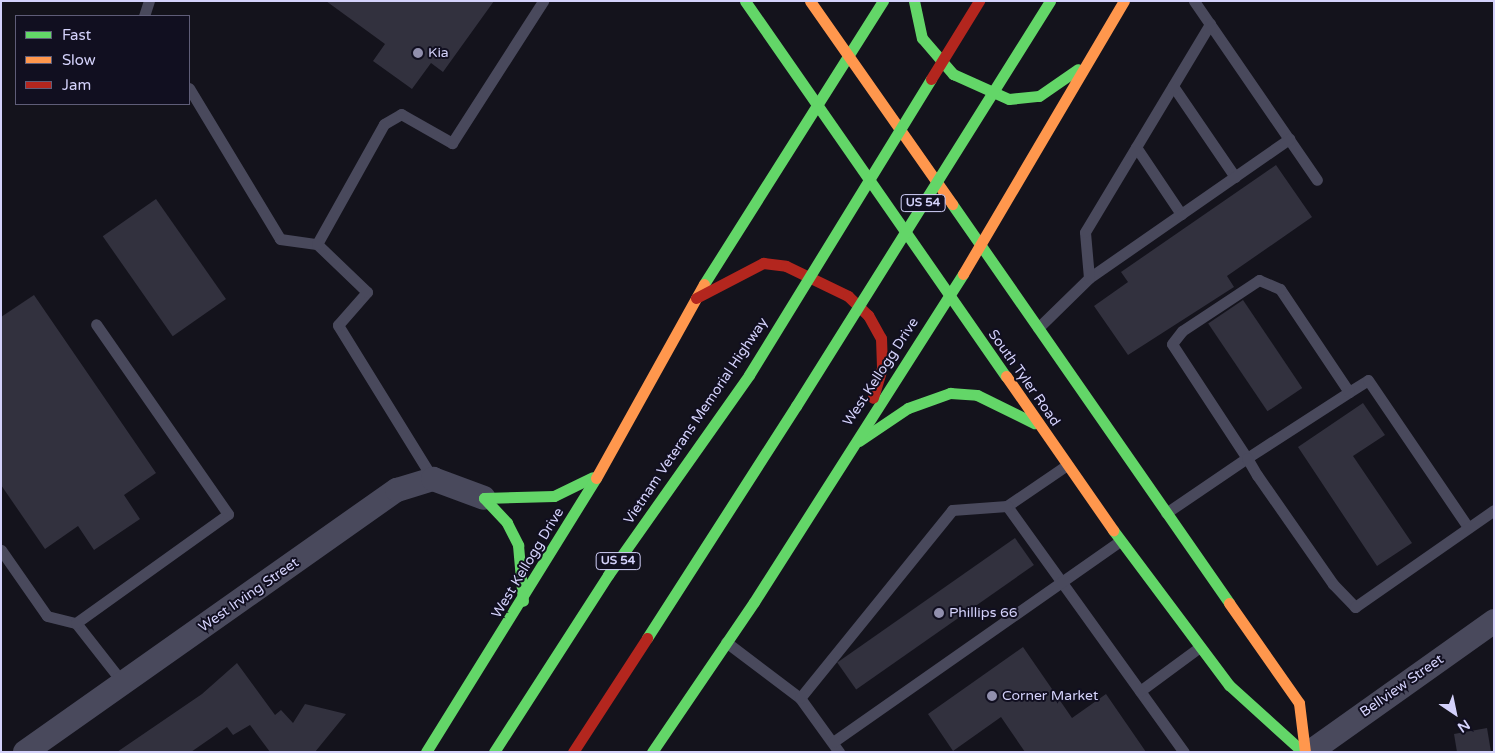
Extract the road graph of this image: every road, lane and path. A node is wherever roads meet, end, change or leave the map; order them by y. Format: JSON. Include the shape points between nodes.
{"nodes":[{"id":1,"x":148,"y":1,"type":"edge"},
{"id":2,"x":543,"y":1,"type":"edge"},
{"id":3,"x":745,"y":1,"type":"edge"},
{"id":4,"x":810,"y":1,"type":"edge"},
{"id":5,"x":882,"y":1,"type":"edge"},
{"id":6,"x":914,"y":1,"type":"edge"},
{"id":7,"x":979,"y":1,"type":"edge"},
{"id":8,"x":1050,"y":1,"type":"edge"},
{"id":9,"x":1124,"y":1,"type":"edge"},
{"id":10,"x":1194,"y":1,"type":"edge"},
{"id":11,"x":144,"y":15,"type":"edge"},
{"id":12,"x":1210,"y":24,"type":"junction"},
{"id":13,"x":849,"y":53,"type":"junction"},
{"id":14,"x":1083,"y":66,"type":"junction"},
{"id":15,"x":1173,"y":86,"type":"junction"},
{"id":16,"x":190,"y":90,"type":"edge"},
{"id":17,"x":814,"y":104,"type":"junction"},
{"id":18,"x":1289,"y":139,"type":"junction"},
{"id":19,"x":1136,"y":147,"type":"junction"},
{"id":20,"x":1235,"y":177,"type":"junction"},
{"id":21,"x":1317,"y":180,"type":"dead end"},
{"id":22,"x":1181,"y":214,"type":"junction"},
{"id":23,"x":317,"y":244,"type":"junction"},
{"id":24,"x":980,"y":247,"type":"junction"},
{"id":25,"x":1089,"y":278,"type":"junction"},
{"id":26,"x":948,"y":296,"type":"junction"},
{"id":27,"x":695,"y":299,"type":"junction"},
{"id":28,"x":96,"y":324,"type":"dead end"},
{"id":29,"x":1037,"y":329,"type":"junction"},
{"id":30,"x":1349,"y":392,"type":"junction"},
{"id":31,"x":867,"y":421,"type":"junction"},
{"id":32,"x":1041,"y":428,"type":"junction"},
{"id":33,"x":851,"y":446,"type":"junction"},
{"id":34,"x":1247,"y":458,"type":"junction"},
{"id":35,"x":1067,"y":465,"type":"junction"},
{"id":36,"x":593,"y":477,"type":"junction"},
{"id":37,"x":433,"y":479,"type":"junction"},
{"id":38,"x":484,"y":498,"type":"junction"},
{"id":39,"x":1007,"y":506,"type":"junction"},
{"id":40,"x":1494,"y":510,"type":"edge"},
{"id":41,"x":1165,"y":514,"type":"junction"},
{"id":42,"x":1468,"y":527,"type":"junction"},
{"id":43,"x":1120,"y":541,"type":"junction"},
{"id":44,"x":1,"y":550,"type":"edge"},
{"id":45,"x":1061,"y":582,"type":"junction"},
{"id":46,"x":523,"y":601,"type":"junction"},
{"id":47,"x":1494,"y":621,"type":"edge"},
{"id":48,"x":76,"y":623,"type":"junction"},
{"id":49,"x":726,"y":642,"type":"junction"},
{"id":50,"x":1200,"y":647,"type":"junction"},
{"id":51,"x":124,"y":682,"type":"junction"},
{"id":52,"x":1140,"y":691,"type":"junction"},
{"id":53,"x":800,"y":698,"type":"junction"},
{"id":54,"x":836,"y":747,"type":"edge"},
{"id":55,"x":25,"y":752,"type":"edge"},
{"id":56,"x":426,"y":752,"type":"edge"},
{"id":57,"x":494,"y":752,"type":"edge"},
{"id":58,"x":573,"y":752,"type":"edge"},
{"id":59,"x":652,"y":752,"type":"edge"},
{"id":60,"x":1184,"y":752,"type":"edge"},
{"id":61,"x":1304,"y":752,"type":"edge"},
{"id":62,"x":1310,"y":752,"type":"edge"}],
"edges":[{"from":1,"to":11,"type":"lane"},
{"from":2,"to":23,"type":"lane","via":[[452,143],[400,114],[384,124]]},
{"from":3,"to":17,"type":"main road","name":"South Tyler Road"},
{"from":4,"to":13,"type":"main road","name":"South Tyler Road"},
{"from":5,"to":13,"type":"main road","name":"West Kellogg Drive"},
{"from":6,"to":14,"type":"main road","via":[[922,38],[953,74],[1009,99],[1039,96]]},
{"from":7,"to":57,"type":"main road","name":"Vietnam Veterans Memorial Highway","number":"US 54","bridge":true,"via":[[749,375],[608,575]]},
{"from":8,"to":58,"type":"main road","number":"US 54","bridge":true,"via":[[796,406]]},
{"from":9,"to":14,"type":"main road","name":"West Kellogg Drive"},
{"from":10,"to":12,"type":"lane"},
{"from":12,"to":15,"type":"lane"},
{"from":12,"to":18,"type":"lane"},
{"from":13,"to":17,"type":"main road","name":"West Kellogg Drive"},
{"from":13,"to":24,"type":"main road","name":"South Tyler Road"},
{"from":14,"to":24,"type":"main road","name":"West Kellogg Drive"},
{"from":15,"to":19,"type":"lane"},
{"from":15,"to":20,"type":"lane"},
{"from":16,"to":23,"type":"lane","via":[[280,238]]},
{"from":17,"to":26,"type":"main road","name":"South Tyler Road"},
{"from":17,"to":27,"type":"main road","name":"West Kellogg Drive"},
{"from":18,"to":20,"type":"lane"},
{"from":18,"to":21,"type":"lane"},
{"from":19,"to":22,"type":"lane"},
{"from":19,"to":25,"type":"lane","via":[[1085,232]]},
{"from":20,"to":22,"type":"lane"},
{"from":22,"to":25,"type":"lane"},
{"from":23,"to":37,"type":"lane","via":[[367,292],[338,325]]},
{"from":24,"to":26,"type":"main road","name":"West Kellogg Drive"},
{"from":24,"to":29,"type":"main road","name":"South Tyler Road"},
{"from":25,"to":29,"type":"lane"},
{"from":26,"to":31,"type":"main road","name":"West Kellogg Drive"},
{"from":26,"to":32,"type":"main road","name":"South Tyler Road"},
{"from":27,"to":31,"type":"main road","via":[[764,263],[786,266],[848,296],[868,315],[881,338],[882,368]]},
{"from":27,"to":36,"type":"main road","name":"West Kellogg Drive"},
{"from":28,"to":48,"type":"lane","via":[[228,514]]},
{"from":29,"to":41,"type":"main road","name":"South Tyler Road"},
{"from":30,"to":34,"type":"lane"},
{"from":30,"to":34,"type":"lane","via":[[1280,289],[1259,280],[1182,331],[1172,344]]},
{"from":30,"to":42,"type":"lane","via":[[1368,380]]},
{"from":31,"to":33,"type":"main road","name":"West Kellogg Drive"},
{"from":32,"to":33,"type":"main road","via":[[977,395],[950,393],[908,408]]},
{"from":32,"to":35,"type":"main road","name":"South Tyler Road"},
{"from":33,"to":49,"type":"main road","name":"West Kellogg Drive"},
{"from":34,"to":41,"type":"lane"},
{"from":34,"to":42,"type":"lane","via":[[1333,584],[1355,607]]},
{"from":35,"to":39,"type":"lane"},
{"from":35,"to":43,"type":"main road","name":"South Tyler Road"},
{"from":36,"to":38,"type":"main road","via":[[554,496]]},
{"from":36,"to":46,"type":"main road","name":"West Kellogg Drive"},
{"from":37,"to":38,"type":"street"},
{"from":37,"to":51,"type":"street","name":"West Irving Street","via":[[398,490]]},
{"from":38,"to":46,"type":"main road","via":[[507,523],[518,545]]},
{"from":39,"to":45,"type":"lane"},
{"from":39,"to":53,"type":"lane","via":[[952,510]]},
{"from":40,"to":42,"type":"lane"},
{"from":41,"to":61,"type":"main road","name":"South Tyler Road","via":[[1299,703]]},
{"from":43,"to":45,"type":"lane"},
{"from":43,"to":50,"type":"main road","name":"South Tyler Road"},
{"from":44,"to":48,"type":"lane","via":[[47,616]]},
{"from":45,"to":52,"type":"lane"},
{"from":45,"to":54,"type":"lane"},
{"from":46,"to":56,"type":"main road","name":"West Kellogg Drive"},
{"from":47,"to":62,"type":"street","name":"Bellview Street"},
{"from":48,"to":51,"type":"lane"},
{"from":49,"to":53,"type":"lane"},
{"from":49,"to":59,"type":"main road","name":"West Kellogg Drive"},
{"from":50,"to":52,"type":"lane"},
{"from":50,"to":61,"type":"main road","name":"South Tyler Road","via":[[1229,685]]},
{"from":51,"to":55,"type":"street","name":"West Irving Street"},
{"from":52,"to":60,"type":"lane"},
{"from":53,"to":54,"type":"lane"}]}
